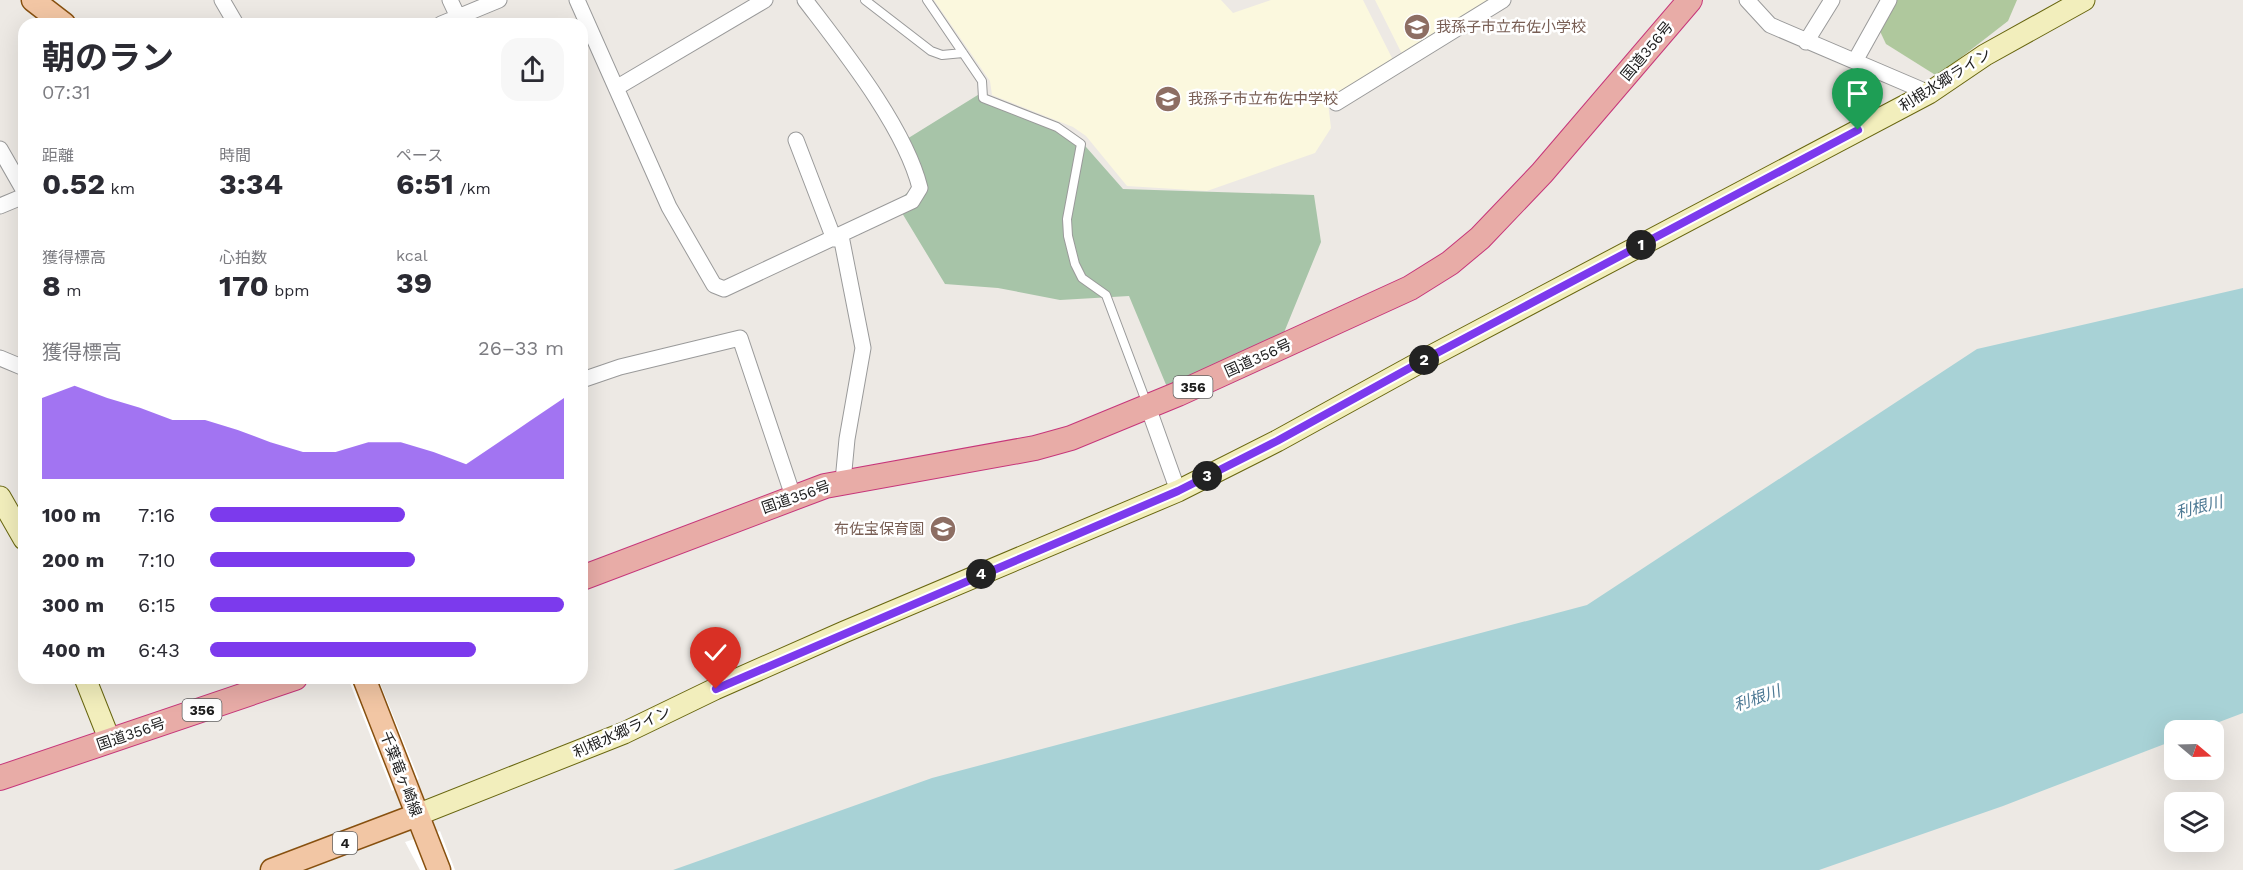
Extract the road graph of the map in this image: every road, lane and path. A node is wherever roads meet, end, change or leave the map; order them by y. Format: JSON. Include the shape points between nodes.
{"nodes":[{"id":1,"x":33,"y":0,"type":"edge"},
{"id":2,"x":222,"y":0,"type":"edge"},
{"id":3,"x":450,"y":0,"type":"edge"},
{"id":4,"x":499,"y":0,"type":"edge"},
{"id":5,"x":577,"y":0,"type":"edge"},
{"id":6,"x":765,"y":0,"type":"edge"},
{"id":7,"x":805,"y":0,"type":"edge"},
{"id":8,"x":865,"y":0,"type":"edge"},
{"id":9,"x":927,"y":0,"type":"edge"},
{"id":10,"x":1503,"y":0,"type":"edge"},
{"id":11,"x":1690,"y":0,"type":"edge"},
{"id":12,"x":1747,"y":0,"type":"edge"},
{"id":13,"x":1832,"y":0,"type":"edge"},
{"id":14,"x":1890,"y":0,"type":"edge"},
{"id":15,"x":2084,"y":0,"type":"edge"},
{"id":16,"x":458,"y":17,"type":"joint"},
{"id":17,"x":56,"y":18,"type":"edge"},
{"id":18,"x":232,"y":18,"type":"edge"},
{"id":19,"x":585,"y":18,"type":"edge"},
{"id":20,"x":588,"y":25,"type":"edge"},
{"id":21,"x":1806,"y":42,"type":"junction"},
{"id":22,"x":963,"y":53,"type":"junction"},
{"id":23,"x":1855,"y":61,"type":"junction"},
{"id":24,"x":616,"y":88,"type":"junction"},
{"id":25,"x":1929,"y":93,"type":"junction"},
{"id":26,"x":1336,"y":103,"type":"dead end"},
{"id":27,"x":796,"y":140,"type":"dead end"},
{"id":28,"x":0,"y":149,"type":"edge"},
{"id":29,"x":18,"y":180,"type":"edge"},
{"id":30,"x":18,"y":198,"type":"edge"},
{"id":31,"x":0,"y":206,"type":"edge"},
{"id":32,"x":837,"y":237,"type":"junction"},
{"id":33,"x":0,"y":358,"type":"edge"},
{"id":34,"x":18,"y":366,"type":"edge"},
{"id":35,"x":588,"y":378,"type":"edge"},
{"id":36,"x":1148,"y":407,"type":"junction"},
{"id":37,"x":843,"y":481,"type":"junction"},
{"id":38,"x":1178,"y":491,"type":"junction"},
{"id":39,"x":0,"y":496,"type":"edge"},
{"id":40,"x":793,"y":496,"type":"junction"},
{"id":41,"x":18,"y":528,"type":"edge"},
{"id":42,"x":588,"y":576,"type":"edge"},
{"id":43,"x":87,"y":684,"type":"edge"},
{"id":44,"x":277,"y":684,"type":"edge"},
{"id":45,"x":366,"y":684,"type":"edge"},
{"id":46,"x":110,"y":741,"type":"junction"},
{"id":47,"x":0,"y":778,"type":"edge"},
{"id":48,"x":421,"y":825,"type":"junction"},
{"id":49,"x":272,"y":870,"type":"edge"},
{"id":50,"x":439,"y":870,"type":"edge"}],
"edges":[{"from":1,"to":17,"type":"main road"},
{"from":2,"to":18,"type":"street"},
{"from":3,"to":16,"type":"street"},
{"from":4,"to":16,"type":"street"},
{"from":5,"to":19,"type":"street"},
{"from":6,"to":24,"type":"street"},
{"from":7,"to":32,"type":"street","via":[[886,114],[915,169],[920,188],[912,201]]},
{"from":8,"to":22,"type":"lane","via":[[931,51],[942,55]]},
{"from":9,"to":22,"type":"lane"},
{"from":10,"to":26,"type":"street"},
{"from":11,"to":36,"type":"highway","name":"国道356号","number":"356","via":[[1542,173],[1480,238],[1450,263],[1361,312]]},
{"from":12,"to":21,"type":"street","via":[[1770,25]]},
{"from":13,"to":21,"type":"street"},
{"from":14,"to":23,"type":"street"},
{"from":15,"to":25,"type":"main road","name":"利根水郷ライン","via":[[1985,55]]},
{"from":20,"to":24,"type":"street"},
{"from":21,"to":23,"type":"street"},
{"from":22,"to":36,"type":"lane","via":[[982,81],[982,98],[1057,127],[1081,144],[1067,219],[1070,246],[1082,278],[1106,295]]},
{"from":23,"to":25,"type":"street"},
{"from":24,"to":32,"type":"street","via":[[669,207],[714,285],[724,289]]},
{"from":25,"to":38,"type":"main road","name":"利根水郷ライン"},
{"from":27,"to":32,"type":"street"},
{"from":28,"to":29,"type":"street"},
{"from":30,"to":31,"type":"street"},
{"from":32,"to":37,"type":"street","via":[[863,348]]},
{"from":33,"to":34,"type":"street"},
{"from":35,"to":40,"type":"street","via":[[740,338]]},
{"from":36,"to":37,"type":"highway","name":"国道356号","number":"356","via":[[1035,448]]},
{"from":36,"to":38,"type":"street"},
{"from":37,"to":40,"type":"highway","name":"国道356号","number":"356"},
{"from":38,"to":48,"type":"main road","name":"利根水郷ライン","via":[[812,646]]},
{"from":39,"to":41,"type":"main road"},
{"from":40,"to":42,"type":"highway","name":"国道356号","number":"356"},
{"from":43,"to":46,"type":"main road"},
{"from":44,"to":46,"type":"highway","name":"国道356号","number":"356"},
{"from":45,"to":48,"type":"main road","name":"千葉竜ヶ崎線"},
{"from":46,"to":47,"type":"highway","name":"国道356号","number":"356"},
{"from":48,"to":49,"type":"main road","name":"利根水郷ライン","number":"4"},
{"from":48,"to":50,"type":"main road","name":"千葉竜ヶ崎線"}]}
